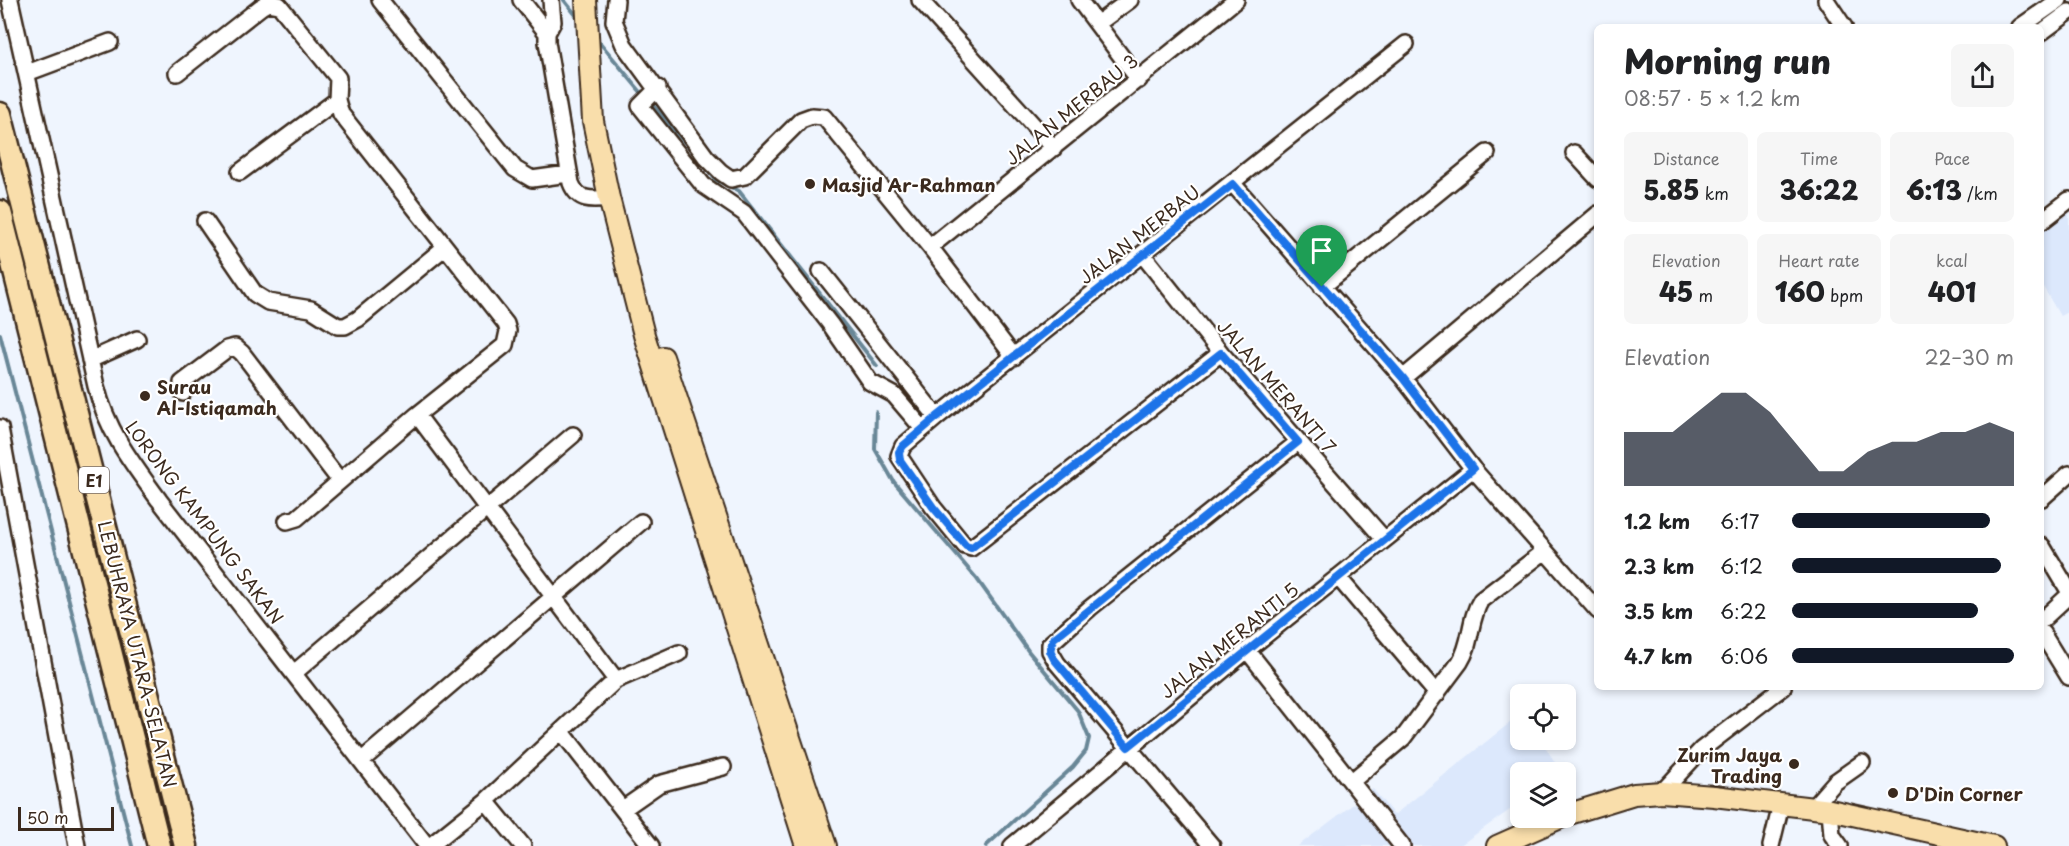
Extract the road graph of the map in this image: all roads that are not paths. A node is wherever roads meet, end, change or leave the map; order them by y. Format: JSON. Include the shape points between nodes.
{"nodes":[{"id":1,"x":10,"y":0,"type":"edge"},
{"id":2,"x":380,"y":0,"type":"edge"},
{"id":3,"x":521,"y":0,"type":"edge"},
{"id":4,"x":551,"y":0,"type":"edge"},
{"id":5,"x":586,"y":0,"type":"edge"},
{"id":6,"x":616,"y":0,"type":"edge"},
{"id":7,"x":1079,"y":0,"type":"edge"},
{"id":8,"x":1130,"y":0,"type":"edge"},
{"id":9,"x":1826,"y":0,"type":"edge"},
{"id":10,"x":2059,"y":0,"type":"edge"},
{"id":11,"x":921,"y":1,"type":"edge"},
{"id":12,"x":1236,"y":1,"type":"edge"},
{"id":13,"x":2069,"y":12,"type":"edge"},
{"id":14,"x":1097,"y":24,"type":"junction"},
{"id":15,"x":1841,"y":24,"type":"edge"},
{"id":16,"x":2024,"y":24,"type":"edge"},
{"id":17,"x":2044,"y":31,"type":"edge"},
{"id":18,"x":547,"y":33,"type":"junction"},
{"id":19,"x":110,"y":42,"type":"dead end"},
{"id":20,"x":1406,"y":44,"type":"dead end"},
{"id":21,"x":27,"y":73,"type":"junction"},
{"id":22,"x":177,"y":73,"type":"dead end"},
{"id":23,"x":1139,"y":80,"type":"junction"},
{"id":24,"x":651,"y":94,"type":"junction"},
{"id":25,"x":337,"y":100,"type":"junction"},
{"id":26,"x":0,"y":114,"type":"edge"},
{"id":27,"x":1054,"y":148,"type":"junction"},
{"id":28,"x":1487,"y":153,"type":"dead end"},
{"id":29,"x":1574,"y":153,"type":"dead end"},
{"id":30,"x":240,"y":172,"type":"dead end"},
{"id":31,"x":568,"y":174,"type":"junction"},
{"id":32,"x":1594,"y":175,"type":"edge"},
{"id":33,"x":1233,"y":184,"type":"junction"},
{"id":34,"x":609,"y":198,"type":"junction"},
{"id":35,"x":2069,"y":200,"type":"edge"},
{"id":36,"x":0,"y":212,"type":"edge"},
{"id":37,"x":1594,"y":217,"type":"edge"},
{"id":38,"x":2044,"y":219,"type":"edge"},
{"id":39,"x":205,"y":221,"type":"dead end"},
{"id":40,"x":930,"y":247,"type":"junction"},
{"id":41,"x":444,"y":248,"type":"junction"},
{"id":42,"x":1143,"y":255,"type":"junction"},
{"id":43,"x":821,"y":271,"type":"dead end"},
{"id":44,"x":1322,"y":287,"type":"junction"},
{"id":45,"x":137,"y":339,"type":"dead end"},
{"id":46,"x":1221,"y":353,"type":"junction"},
{"id":47,"x":1014,"y":357,"type":"junction"},
{"id":48,"x":90,"y":360,"type":"junction"},
{"id":49,"x":1403,"y":378,"type":"junction"},
{"id":50,"x":183,"y":393,"type":"dead end"},
{"id":51,"x":417,"y":415,"type":"junction"},
{"id":52,"x":937,"y":417,"type":"junction"},
{"id":53,"x":0,"y":428,"type":"edge"},
{"id":54,"x":923,"y":429,"type":"junction"},
{"id":55,"x":573,"y":435,"type":"dead end"},
{"id":56,"x":1298,"y":442,"type":"junction"},
{"id":57,"x":1473,"y":469,"type":"junction"},
{"id":58,"x":2069,"y":474,"type":"edge"},
{"id":59,"x":340,"y":481,"type":"junction"},
{"id":60,"x":2044,"y":496,"type":"edge"},
{"id":61,"x":486,"y":507,"type":"junction"},
{"id":62,"x":708,"y":517,"type":"junction"},
{"id":63,"x":287,"y":521,"type":"dead end"},
{"id":64,"x":641,"y":522,"type":"dead end"},
{"id":65,"x":1384,"y":539,"type":"junction"},
{"id":66,"x":2044,"y":549,"type":"edge"},
{"id":67,"x":1545,"y":551,"type":"junction"},
{"id":68,"x":1338,"y":577,"type":"junction"},
{"id":69,"x":2069,"y":593,"type":"edge"},
{"id":70,"x":554,"y":594,"type":"junction"},
{"id":71,"x":1594,"y":606,"type":"edge"},
{"id":72,"x":2044,"y":618,"type":"edge"},
{"id":73,"x":2044,"y":636,"type":"edge"},
{"id":74,"x":1247,"y":650,"type":"junction"},
{"id":75,"x":679,"y":653,"type":"dead end"},
{"id":76,"x":294,"y":673,"type":"junction"},
{"id":77,"x":2069,"y":676,"type":"edge"},
{"id":78,"x":616,"y":680,"type":"junction"},
{"id":79,"x":1779,"y":690,"type":"edge"},
{"id":80,"x":1437,"y":694,"type":"junction"},
{"id":81,"x":562,"y":732,"type":"junction"},
{"id":82,"x":1128,"y":747,"type":"junction"},
{"id":83,"x":361,"y":761,"type":"junction"},
{"id":84,"x":1862,"y":763,"type":"dead end"},
{"id":85,"x":723,"y":767,"type":"dead end"},
{"id":86,"x":1352,"y":781,"type":"junction"},
{"id":87,"x":1662,"y":792,"type":"junction"},
{"id":88,"x":486,"y":801,"type":"junction"},
{"id":89,"x":1781,"y":805,"type":"junction"},
{"id":90,"x":623,"y":809,"type":"junction"},
{"id":91,"x":1822,"y":809,"type":"junction"},
{"id":92,"x":1576,"y":812,"type":"edge"},
{"id":93,"x":1538,"y":828,"type":"edge"},
{"id":94,"x":77,"y":846,"type":"edge"},
{"id":95,"x":159,"y":846,"type":"edge"},
{"id":96,"x":186,"y":846,"type":"edge"},
{"id":97,"x":429,"y":846,"type":"edge"},
{"id":98,"x":523,"y":846,"type":"edge"},
{"id":99,"x":651,"y":846,"type":"edge"},
{"id":100,"x":806,"y":846,"type":"edge"},
{"id":101,"x":826,"y":846,"type":"edge"},
{"id":102,"x":1012,"y":846,"type":"edge"},
{"id":103,"x":1212,"y":846,"type":"edge"},
{"id":104,"x":1402,"y":846,"type":"edge"},
{"id":105,"x":1497,"y":846,"type":"edge"},
{"id":106,"x":1771,"y":846,"type":"edge"},
{"id":107,"x":1840,"y":846,"type":"edge"},
{"id":108,"x":1994,"y":846,"type":"edge"}],
"edges":[{"from":1,"to":21,"type":"street","name":"LORONG KAMPUNG SAKAN"},
{"from":2,"to":31,"type":"street","via":[[515,170],[532,179]]},
{"from":3,"to":18,"type":"street"},
{"from":4,"to":18,"type":"street","via":[[553,22]]},
{"from":5,"to":34,"type":"main road","via":[[593,121]]},
{"from":6,"to":24,"type":"street","via":[[617,32]]},
{"from":7,"to":14,"type":"street"},
{"from":8,"to":14,"type":"street"},
{"from":9,"to":15,"type":"street"},
{"from":10,"to":16,"type":"street"},
{"from":11,"to":27,"type":"street"},
{"from":12,"to":23,"type":"street","name":"JALAN MERBAU 3"},
{"from":13,"to":17,"type":"street"},
{"from":14,"to":23,"type":"street"},
{"from":18,"to":31,"type":"street"},
{"from":19,"to":21,"type":"street"},
{"from":20,"to":33,"type":"street","name":"JALAN MERBAU"},
{"from":21,"to":48,"type":"street","name":"LORONG KAMPUNG SAKAN"},
{"from":22,"to":25,"type":"street","via":[[261,7],[274,3],[334,71],[339,85]]},
{"from":23,"to":27,"type":"street","name":"JALAN MERBAU 3"},
{"from":24,"to":40,"type":"street","via":[[706,157],[731,179],[745,176],[801,120],[824,117]]},
{"from":24,"to":54,"type":"street","via":[[640,106],[696,178],[744,213],[870,382],[891,392]]},
{"from":25,"to":30,"type":"street"},
{"from":25,"to":41,"type":"street","via":[[341,114]]},
{"from":26,"to":96,"type":"highway","name":"LEBUHRAYA UTARA–SELATAN","number":"E1"},
{"from":27,"to":40,"type":"street","name":"JALAN MERBAU 3"},
{"from":28,"to":44,"type":"street"},
{"from":29,"to":32,"type":"street"},
{"from":31,"to":34,"type":"street","via":[[575,194],[594,200]]},
{"from":33,"to":42,"type":"street","name":"JALAN MERBAU"},
{"from":33,"to":44,"type":"street"},
{"from":34,"to":62,"type":"main road","via":[[633,286],[654,333]]},
{"from":35,"to":38,"type":"street"},
{"from":36,"to":95,"type":"highway","name":"LEBUHRAYA UTARA–SELATAN","number":"E1"},
{"from":37,"to":49,"type":"street"},
{"from":39,"to":41,"type":"street","via":[[262,300],[311,309],[338,326],[358,319]]},
{"from":40,"to":47,"type":"street"},
{"from":41,"to":51,"type":"street","via":[[506,324],[508,339]]},
{"from":42,"to":46,"type":"street","name":"JALAN MERANTI 7"},
{"from":42,"to":47,"type":"street","name":"JALAN MERBAU"},
{"from":43,"to":52,"type":"street"},
{"from":44,"to":49,"type":"street"},
{"from":45,"to":48,"type":"street"},
{"from":46,"to":54,"type":"street","name":"JALAN MERBAU","via":[[971,548],[933,507],[899,456],[903,446]]},
{"from":46,"to":56,"type":"street","name":"JALAN MERANTI 7"},
{"from":47,"to":52,"type":"street","name":"JALAN MERBAU"},
{"from":48,"to":76,"type":"street","name":"LORONG KAMPUNG SAKAN","via":[[106,423],[126,455]]},
{"from":49,"to":57,"type":"street"},
{"from":50,"to":59,"type":"street","via":[[182,383],[226,349],[235,347]]},
{"from":51,"to":59,"type":"street"},
{"from":51,"to":61,"type":"street"},
{"from":52,"to":54,"type":"street","name":"JALAN MERBAU"},
{"from":53,"to":94,"type":"street"},
{"from":55,"to":61,"type":"street"},
{"from":56,"to":65,"type":"street","name":"JALAN MERANTI 7"},
{"from":56,"to":82,"type":"street","via":[[1053,639],[1050,651],[1054,659]]},
{"from":57,"to":65,"type":"street","name":"JALAN MERANTI 5"},
{"from":57,"to":67,"type":"street"},
{"from":58,"to":60,"type":"street"},
{"from":59,"to":63,"type":"street","via":[[297,518]]},
{"from":61,"to":70,"type":"street"},
{"from":61,"to":76,"type":"street"},
{"from":62,"to":100,"type":"main road"},
{"from":62,"to":101,"type":"main road"},
{"from":64,"to":70,"type":"street"},
{"from":65,"to":68,"type":"street","name":"JALAN MERANTI 5"},
{"from":66,"to":69,"type":"street"},
{"from":67,"to":71,"type":"street"},
{"from":67,"to":80,"type":"street","via":[[1481,600],[1475,609],[1467,651]]},
{"from":68,"to":74,"type":"street","name":"JALAN MERANTI 5"},
{"from":68,"to":80,"type":"street"},
{"from":69,"to":72,"type":"street"},
{"from":70,"to":78,"type":"street"},
{"from":70,"to":83,"type":"street"},
{"from":73,"to":77,"type":"street"},
{"from":74,"to":82,"type":"street","name":"JALAN MERANTI 5"},
{"from":74,"to":86,"type":"street"},
{"from":75,"to":78,"type":"street"},
{"from":76,"to":83,"type":"street","name":"LORONG KAMPUNG SAKAN"},
{"from":78,"to":81,"type":"street"},
{"from":79,"to":87,"type":"street","via":[[1701,750]]},
{"from":80,"to":86,"type":"street","via":[[1402,738]]},
{"from":81,"to":88,"type":"street"},
{"from":81,"to":90,"type":"street"},
{"from":82,"to":102,"type":"street","name":"JALAN MERANTI 5"},
{"from":82,"to":103,"type":"street"},
{"from":83,"to":97,"type":"street","name":"LORONG KAMPUNG SAKAN"},
{"from":84,"to":91,"type":"street","via":[[1835,782]]},
{"from":85,"to":90,"type":"street","via":[[659,784]]},
{"from":86,"to":104,"type":"street"},
{"from":87,"to":89,"type":"main road"},
{"from":87,"to":92,"type":"main road","via":[[1634,794]]},
{"from":88,"to":97,"type":"street"},
{"from":88,"to":98,"type":"street"},
{"from":89,"to":91,"type":"main road"},
{"from":89,"to":106,"type":"street"},
{"from":90,"to":99,"type":"street"},
{"from":91,"to":107,"type":"street"},
{"from":91,"to":108,"type":"main road"},
{"from":93,"to":105,"type":"main road"}]}
